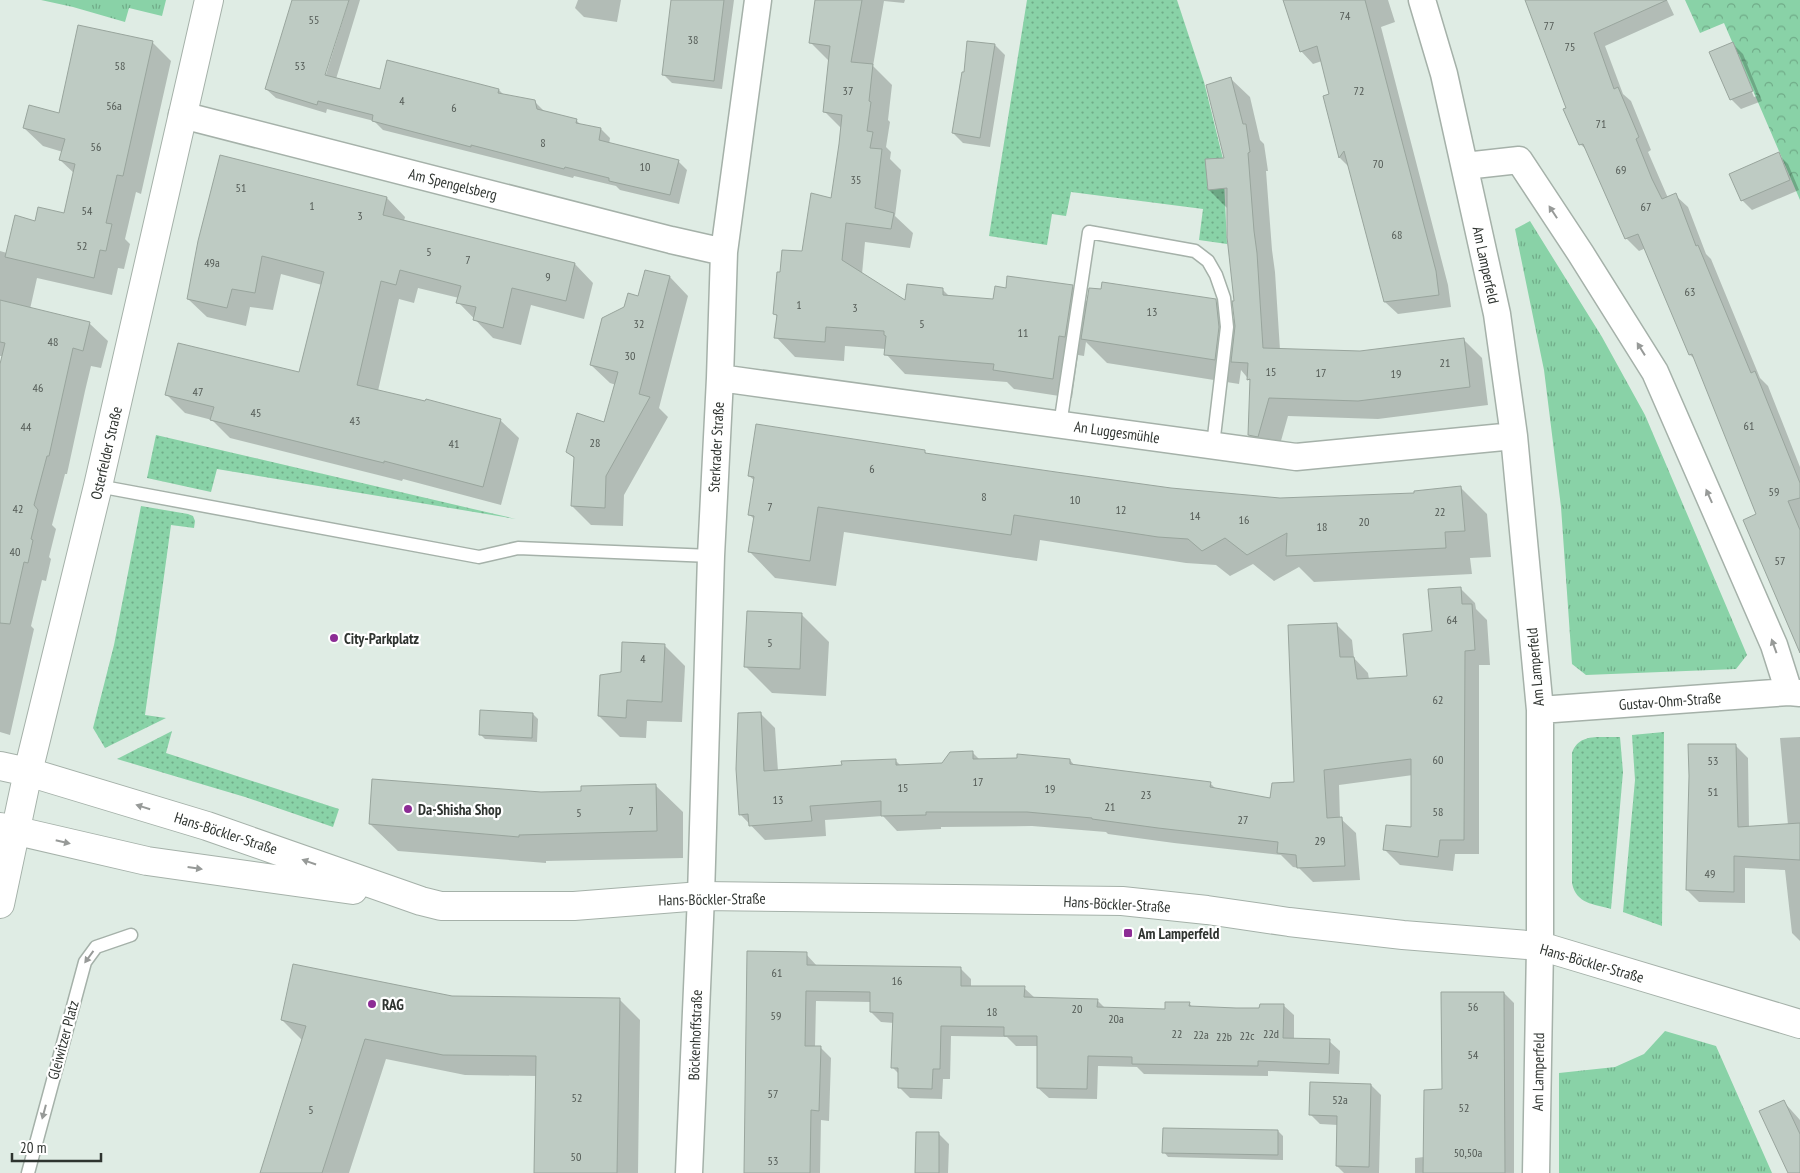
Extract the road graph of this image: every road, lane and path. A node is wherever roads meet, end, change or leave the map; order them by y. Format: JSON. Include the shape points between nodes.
{"nodes":[{"id":1,"x":209,"y":0,"type":"edge"},
{"id":2,"x":758,"y":0,"type":"edge"},
{"id":3,"x":1422,"y":0,"type":"edge"},
{"id":4,"x":182,"y":115,"type":"junction"},
{"id":5,"x":1465,"y":166,"type":"junction"},
{"id":6,"x":724,"y":252,"type":"junction"},
{"id":7,"x":720,"y":378,"type":"junction"},
{"id":8,"x":1060,"y":425,"type":"junction"},
{"id":9,"x":1514,"y":436,"type":"junction"},
{"id":10,"x":1213,"y":446,"type":"junction"},
{"id":11,"x":98,"y":486,"type":"junction"},
{"id":12,"x":711,"y":556,"type":"junction"},
{"id":13,"x":1794,"y":692,"type":"edge"},
{"id":14,"x":1540,"y":710,"type":"junction"},
{"id":15,"x":0,"y":766,"type":"edge"},
{"id":16,"x":28,"y":772,"type":"junction"},
{"id":17,"x":8,"y":829,"type":"edge"},
{"id":18,"x":701,"y":896,"type":"junction"},
{"id":19,"x":421,"y":901,"type":"junction"},
{"id":20,"x":0,"y":904,"type":"edge"},
{"id":21,"x":131,"y":935,"type":"dead end"},
{"id":22,"x":1540,"y":946,"type":"junction"},
{"id":23,"x":1800,"y":1024,"type":"edge"},
{"id":24,"x":28,"y":1173,"type":"edge"},
{"id":25,"x":690,"y":1173,"type":"edge"},
{"id":26,"x":1536,"y":1173,"type":"edge"}],
"edges":[{"from":1,"to":4,"type":"main road","name":"Osterfelder Straße"},
{"from":2,"to":6,"type":"street","name":"Sterkrader Straße"},
{"from":3,"to":5,"type":"street","name":"Am Lamperfeld","via":[[1444,74]]},
{"from":4,"to":6,"type":"street","name":"Am Spengelsberg"},
{"from":4,"to":11,"type":"main road","name":"Osterfelder Straße"},
{"from":5,"to":9,"type":"street","name":"Am Lamperfeld","via":[[1497,314]]},
{"from":13,"to":5,"type":"street","one_way":true,"via":[[1655,372],[1519,160]]},
{"from":6,"to":7,"type":"street","name":"Sterkrader Straße"},
{"from":7,"to":8,"type":"street","name":"An Luggesmühle"},
{"from":7,"to":12,"type":"street","name":"Sterkrader Straße"},
{"from":8,"to":10,"type":"street","name":"An Luggesmühle"},
{"from":8,"to":10,"type":"lane","via":[[1088,232],[1195,251],[1208,261],[1224,298],[1227,327]]},
{"from":9,"to":10,"type":"street","name":"An Luggesmühle","via":[[1296,457]]},
{"from":9,"to":14,"type":"street","name":"Am Lamperfeld"},
{"from":11,"to":12,"type":"lane","via":[[479,557],[518,548]]},
{"from":11,"to":16,"type":"main road","name":"Osterfelder Straße"},
{"from":12,"to":18,"type":"street","name":"Sterkrader Straße"},
{"from":13,"to":14,"type":"street","name":"Gustav-Ohm-Straße"},
{"from":14,"to":22,"type":"street","name":"Am Lamperfeld"},
{"from":15,"to":16,"type":"main road","name":"Hans-Böckler-Straße"},
{"from":16,"to":17,"type":"main road","name":"Osterfelder Straße"},
{"from":19,"to":16,"type":"main road","name":"Hans-Böckler-Straße","one_way":true,"via":[[207,826]]},
{"from":17,"to":19,"type":"main road","name":"Hans-Böckler-Straße","one_way":true,"via":[[147,861]]},
{"from":17,"to":20,"type":"main road","name":"Osterfelder Straße"},
{"from":18,"to":19,"type":"main road","name":"Hans-Böckler-Straße","via":[[574,906],[441,906]]},
{"from":18,"to":22,"type":"main road","name":"Hans-Böckler-Straße","via":[[1122,901],[1394,934]]},
{"from":18,"to":25,"type":"street","name":"Böckenhoffstraße"},
{"from":21,"to":24,"type":"lane","name":"Gleiwitzer Platz","one_way":true,"via":[[96,947],[85,962]]},
{"from":22,"to":23,"type":"main road","name":"Hans-Böckler-Straße"},
{"from":22,"to":26,"type":"street","name":"Am Lamperfeld"}]}
